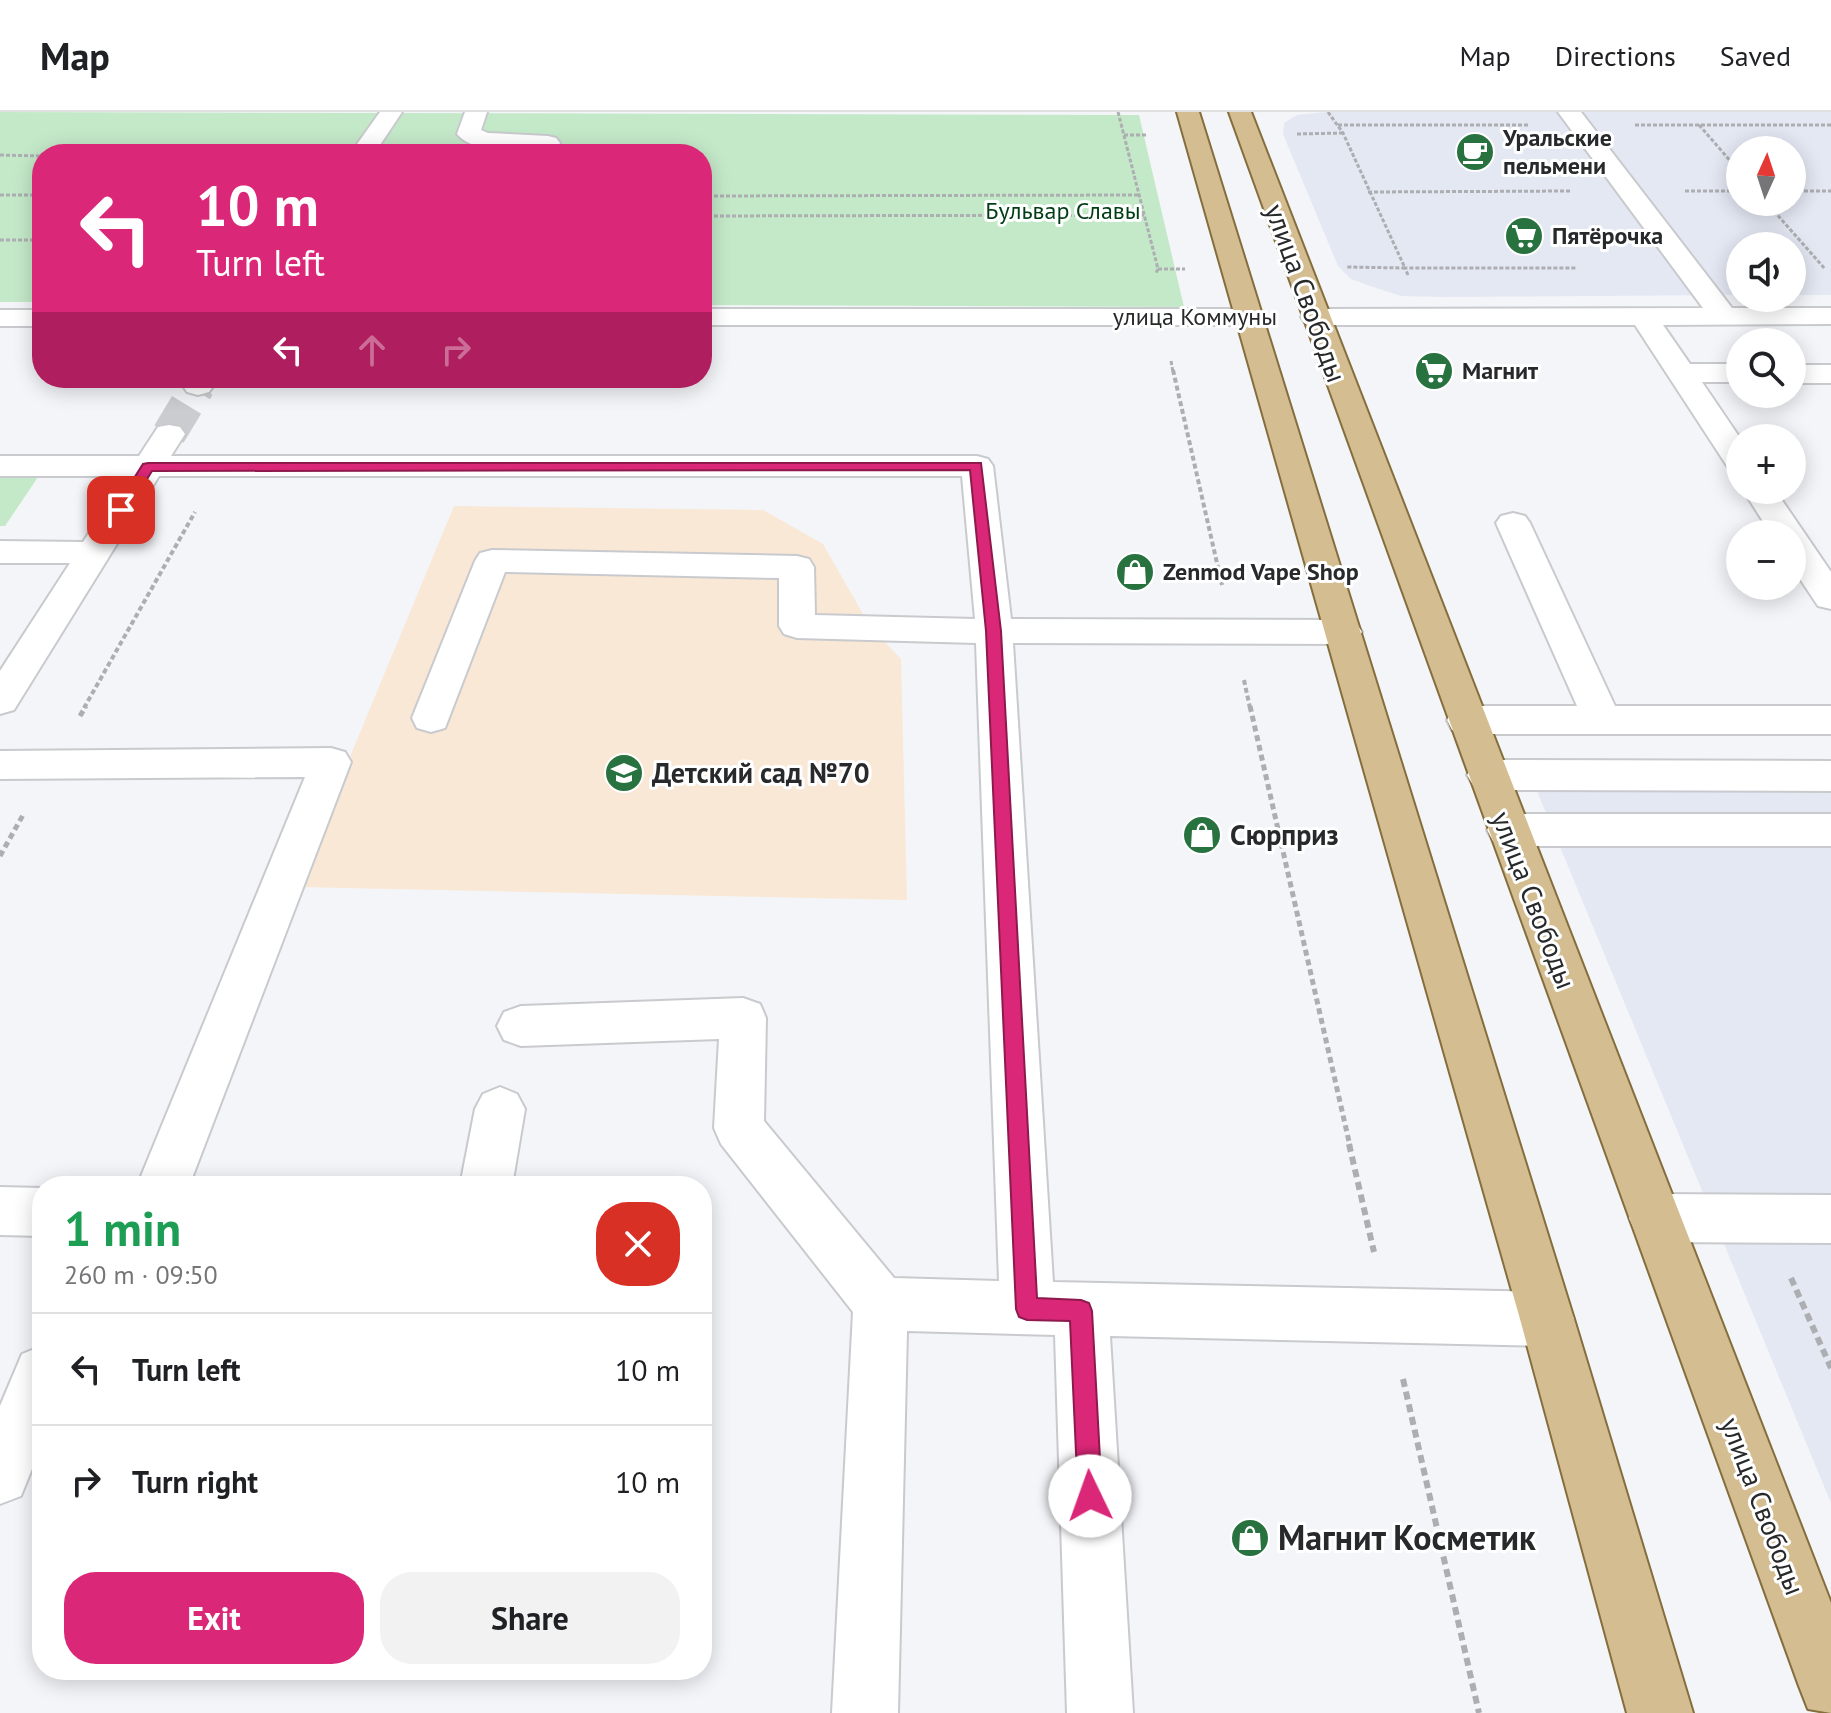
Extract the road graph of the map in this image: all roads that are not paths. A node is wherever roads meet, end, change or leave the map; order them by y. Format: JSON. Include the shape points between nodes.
{"nodes":[{"id":1,"x":391,"y":112,"type":"edge"},
{"id":2,"x":476,"y":112,"type":"edge"},
{"id":3,"x":1188,"y":112,"type":"edge"},
{"id":4,"x":1240,"y":112,"type":"edge"},
{"id":5,"x":1569,"y":112,"type":"edge"},
{"id":6,"x":548,"y":143,"type":"dead end"},
{"id":7,"x":369,"y":144,"type":"edge"},
{"id":8,"x":1724,"y":316,"type":"junction"},
{"id":9,"x":1831,"y":316,"type":"edge"},
{"id":10,"x":712,"y":317,"type":"edge"},
{"id":11,"x":1282,"y":317,"type":"junction"},
{"id":12,"x":1644,"y":317,"type":"junction"},
{"id":13,"x":0,"y":318,"type":"edge"},
{"id":14,"x":32,"y":318,"type":"edge"},
{"id":15,"x":1681,"y":373,"type":"junction"},
{"id":16,"x":1726,"y":373,"type":"edge"},
{"id":17,"x":1806,"y":374,"type":"edge"},
{"id":18,"x":1831,"y":374,"type":"edge"},
{"id":19,"x":169,"y":434,"type":"tunnel mouth"},
{"id":20,"x":1726,"y":441,"type":"edge"},
{"id":21,"x":0,"y":466,"type":"edge"},
{"id":22,"x":148,"y":467,"type":"junction"},
{"id":23,"x":1513,"y":523,"type":"dead end"},
{"id":24,"x":1806,"y":538,"type":"edge"},
{"id":25,"x":1831,"y":539,"type":"edge"},
{"id":26,"x":0,"y":552,"type":"edge"},
{"id":27,"x":94,"y":553,"type":"junction"},
{"id":28,"x":1806,"y":560,"type":"edge"},
{"id":29,"x":1831,"y":598,"type":"edge"},
{"id":30,"x":994,"y":631,"type":"junction"},
{"id":31,"x":1344,"y":632,"type":"junction"},
{"id":32,"x":0,"y":701,"type":"edge"},
{"id":33,"x":431,"y":718,"type":"dead end"},
{"id":34,"x":1466,"y":720,"type":"junction"},
{"id":35,"x":1602,"y":720,"type":"junction"},
{"id":36,"x":1831,"y":720,"type":"edge"},
{"id":37,"x":0,"y":765,"type":"edge"},
{"id":38,"x":1487,"y":775,"type":"junction"},
{"id":39,"x":1831,"y":776,"type":"edge"},
{"id":40,"x":1508,"y":830,"type":"junction"},
{"id":41,"x":1831,"y":830,"type":"edge"},
{"id":42,"x":521,"y":1026,"type":"dead end"},
{"id":43,"x":500,"y":1109,"type":"dead end"},
{"id":44,"x":167,"y":1176,"type":"edge"},
{"id":45,"x":488,"y":1176,"type":"edge"},
{"id":46,"x":0,"y":1211,"type":"edge"},
{"id":47,"x":32,"y":1212,"type":"edge"},
{"id":48,"x":1655,"y":1218,"type":"junction"},
{"id":49,"x":1831,"y":1219,"type":"edge"},
{"id":50,"x":881,"y":1304,"type":"junction"},
{"id":51,"x":1054,"y":1310,"type":"junction"},
{"id":52,"x":1547,"y":1319,"type":"junction"},
{"id":53,"x":32,"y":1398,"type":"edge"},
{"id":54,"x":0,"y":1475,"type":"edge"},
{"id":55,"x":1831,"y":1686,"type":"edge"},
{"id":56,"x":865,"y":1713,"type":"edge"},
{"id":57,"x":1100,"y":1713,"type":"edge"},
{"id":58,"x":1660,"y":1713,"type":"edge"}],
"edges":[{"from":1,"to":7,"type":"street"},
{"from":2,"to":6,"type":"street","via":[[469,134],[485,140]]},
{"from":3,"to":11,"type":"main road","name":"улица Свободы"},
{"from":4,"to":11,"type":"main road","name":"улица Свободы"},
{"from":5,"to":8,"type":"street"},
{"from":8,"to":9,"type":"street","name":"улица Коммуны"},
{"from":8,"to":12,"type":"street","name":"улица Коммуны"},
{"from":10,"to":11,"type":"street","name":"улица Коммуны"},
{"from":11,"to":12,"type":"street","name":"улица Коммуны"},
{"from":11,"to":31,"type":"main road","name":"улица Свободы"},
{"from":11,"to":34,"type":"main road","name":"улица Свободы"},
{"from":12,"to":15,"type":"street"},
{"from":13,"to":14,"type":"street"},
{"from":15,"to":16,"type":"street"},
{"from":15,"to":20,"type":"street"},
{"from":17,"to":18,"type":"street"},
{"from":19,"to":22,"type":"street"},
{"from":21,"to":22,"type":"street"},
{"from":22,"to":27,"type":"street"},
{"from":22,"to":30,"type":"street","via":[[977,466]]},
{"from":23,"to":35,"type":"street"},
{"from":24,"to":25,"type":"street"},
{"from":26,"to":27,"type":"street"},
{"from":27,"to":32,"type":"street"},
{"from":28,"to":29,"type":"street"},
{"from":30,"to":31,"type":"street"},
{"from":30,"to":33,"type":"street","via":[[797,626],[797,567],[492,561]]},
{"from":30,"to":51,"type":"street"},
{"from":31,"to":52,"type":"main road","name":"улица Свободы"},
{"from":34,"to":35,"type":"street"},
{"from":34,"to":38,"type":"main road","name":"улица Свободы"},
{"from":35,"to":36,"type":"street"},
{"from":37,"to":44,"type":"street","via":[[331,762]]},
{"from":38,"to":39,"type":"street"},
{"from":38,"to":40,"type":"main road","name":"улица Свободы"},
{"from":40,"to":41,"type":"street"},
{"from":40,"to":48,"type":"main road","name":"улица Свободы"},
{"from":42,"to":50,"type":"street","via":[[743,1018],[739,1128]]},
{"from":43,"to":45,"type":"street"},
{"from":46,"to":47,"type":"street"},
{"from":48,"to":49,"type":"street"},
{"from":48,"to":55,"type":"main road","name":"улица Свободы"},
{"from":50,"to":51,"type":"street"},
{"from":50,"to":56,"type":"street"},
{"from":51,"to":52,"type":"street","via":[[1388,1311]]},
{"from":51,"to":57,"type":"street"},
{"from":52,"to":58,"type":"main road","name":"улица Свободы"},
{"from":53,"to":54,"type":"street"}]}
